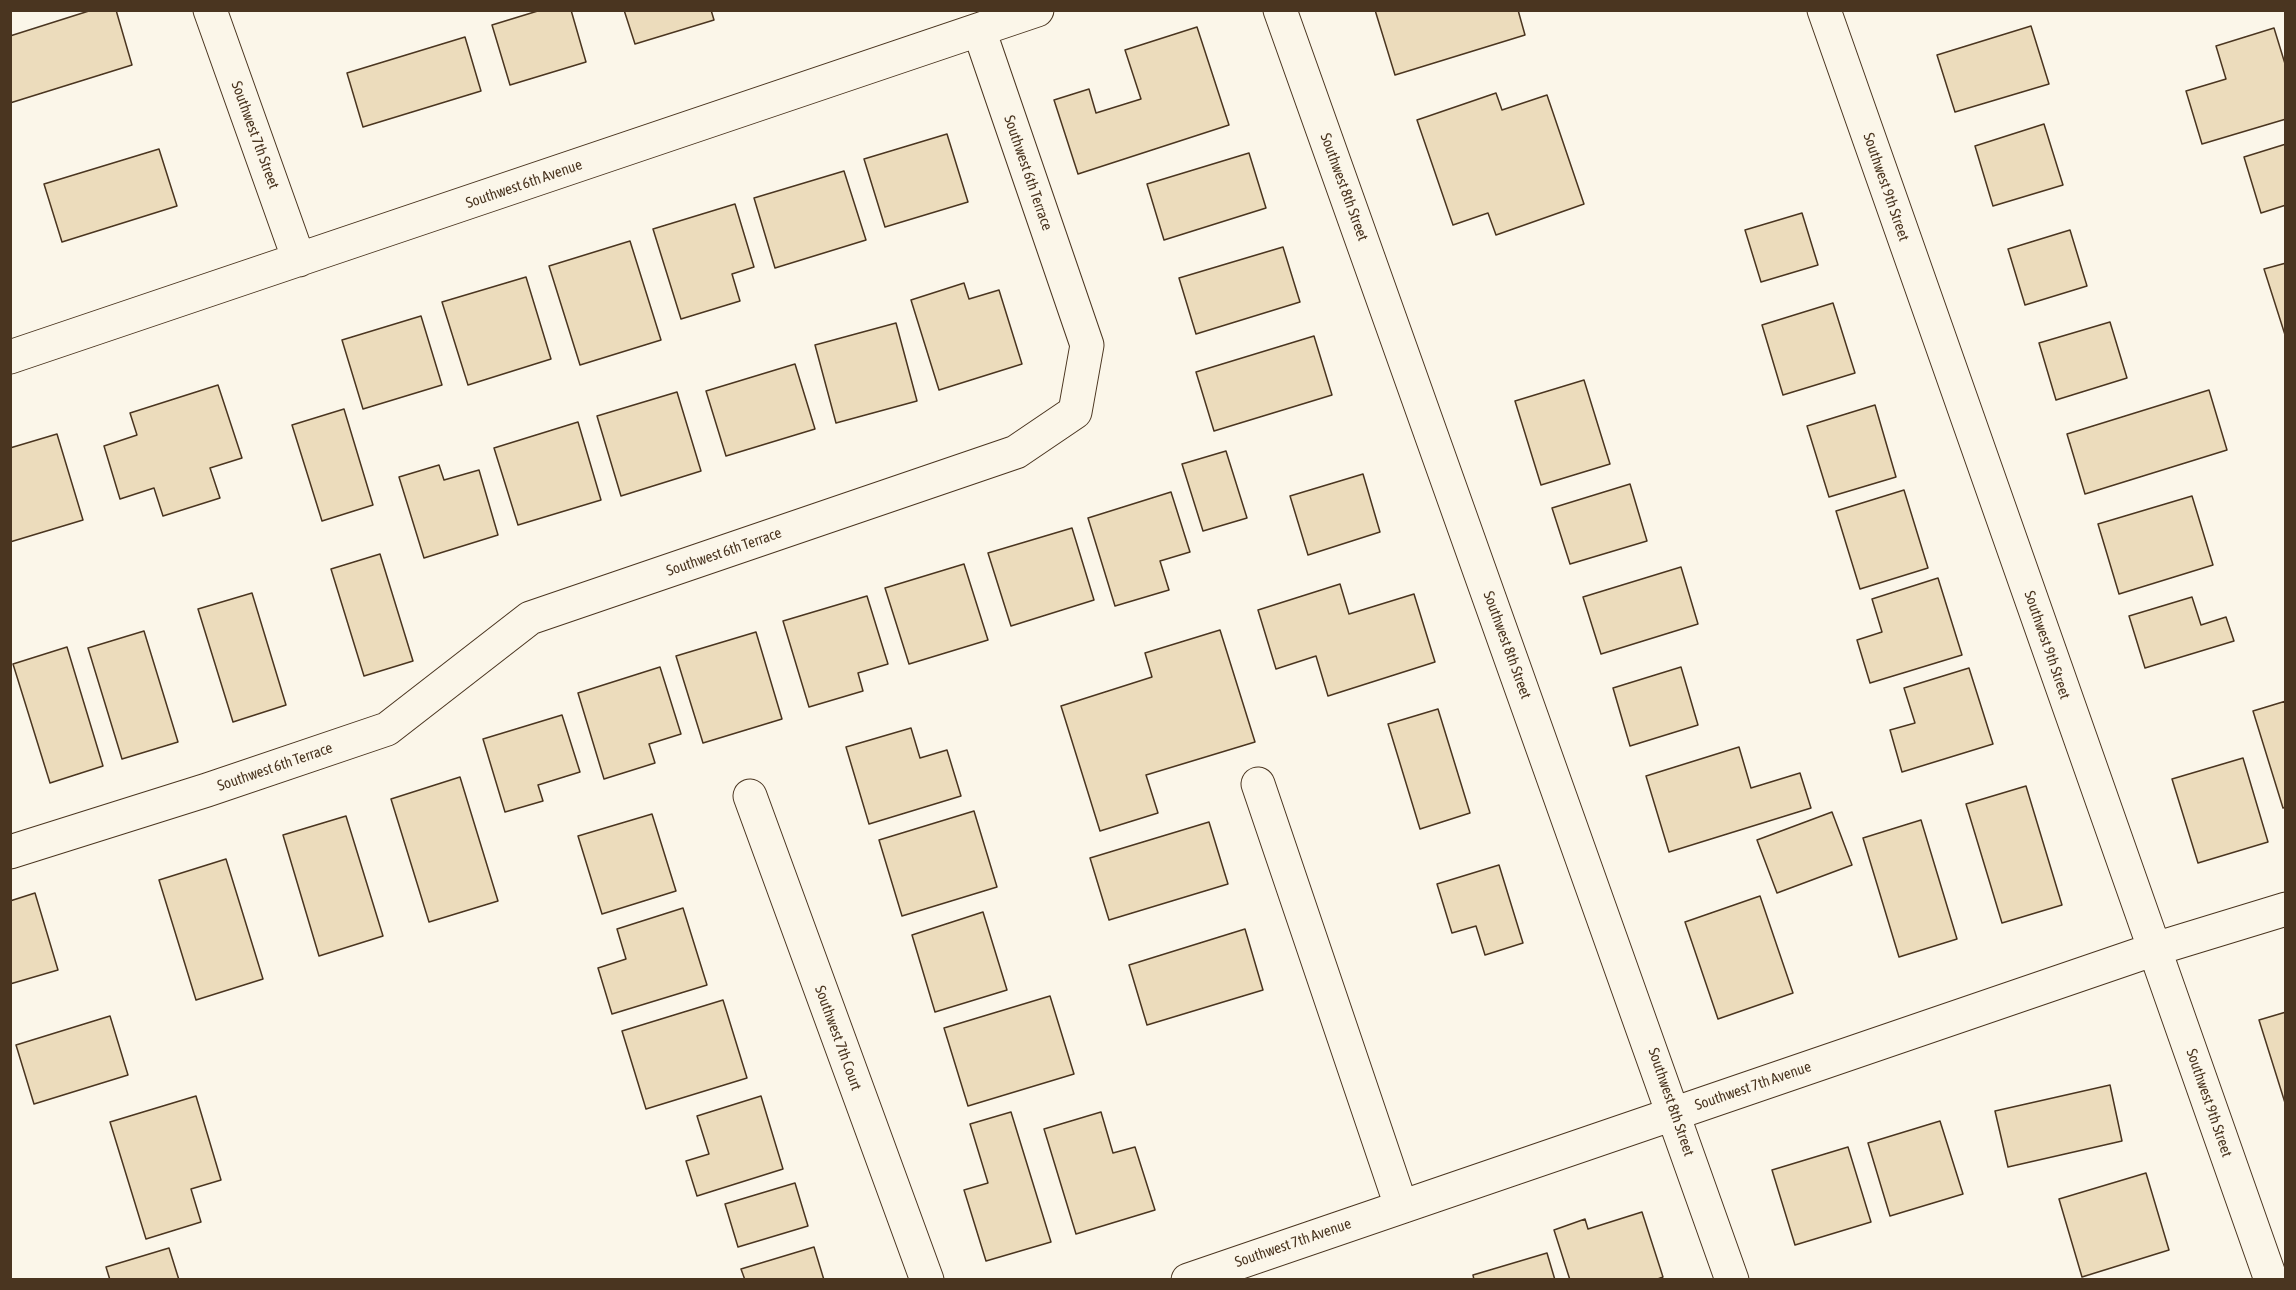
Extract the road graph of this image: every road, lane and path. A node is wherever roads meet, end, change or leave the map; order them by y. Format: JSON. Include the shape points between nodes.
{"nodes":[{"id":1,"x":210,"y":10,"type":"edge"},
{"id":2,"x":1037,"y":10,"type":"edge"},
{"id":3,"x":1280,"y":10,"type":"edge"},
{"id":4,"x":1824,"y":10,"type":"edge"},
{"id":5,"x":979,"y":30,"type":"junction"},
{"id":6,"x":299,"y":260,"type":"junction"},
{"id":7,"x":10,"y":357,"type":"edge"},
{"id":8,"x":1258,"y":784,"type":"dead end"},
{"id":9,"x":750,"y":796,"type":"dead end"},
{"id":10,"x":10,"y":852,"type":"edge"},
{"id":11,"x":2286,"y":909,"type":"edge"},
{"id":12,"x":2155,"y":949,"type":"junction"},
{"id":13,"x":1675,"y":1113,"type":"junction"},
{"id":14,"x":1401,"y":1206,"type":"junction"},
{"id":15,"x":1193,"y":1279,"type":"edge"},
{"id":16,"x":927,"y":1280,"type":"edge"},
{"id":17,"x":1732,"y":1280,"type":"edge"},
{"id":18,"x":2271,"y":1280,"type":"edge"}],
"edges":[{"from":1,"to":6,"type":"street","name":"Southwest 7th Street"},
{"from":2,"to":5,"type":"street","name":"Southwest 6th Avenue"},
{"from":3,"to":13,"type":"street","name":"Southwest 8th Street"},
{"from":4,"to":12,"type":"street","name":"Southwest 9th Street"},
{"from":5,"to":6,"type":"street","name":"Southwest 6th Avenue"},
{"from":5,"to":10,"type":"street","name":"Southwest 6th Terrace","via":[[1087,345],[1076,412],[1016,452],[530,618],[387,729]]},
{"from":6,"to":7,"type":"street","name":"Southwest 6th Avenue"},
{"from":8,"to":14,"type":"street"},
{"from":9,"to":16,"type":"street","name":"Southwest 7th Court"},
{"from":11,"to":12,"type":"street","name":"Southwest 7th Avenue"},
{"from":12,"to":13,"type":"street","name":"Southwest 7th Avenue"},
{"from":12,"to":18,"type":"street","name":"Southwest 9th Street"},
{"from":13,"to":14,"type":"street","name":"Southwest 7th Avenue"},
{"from":13,"to":17,"type":"street","name":"Southwest 8th Street"},
{"from":14,"to":15,"type":"street","name":"Southwest 7th Avenue"}]}
